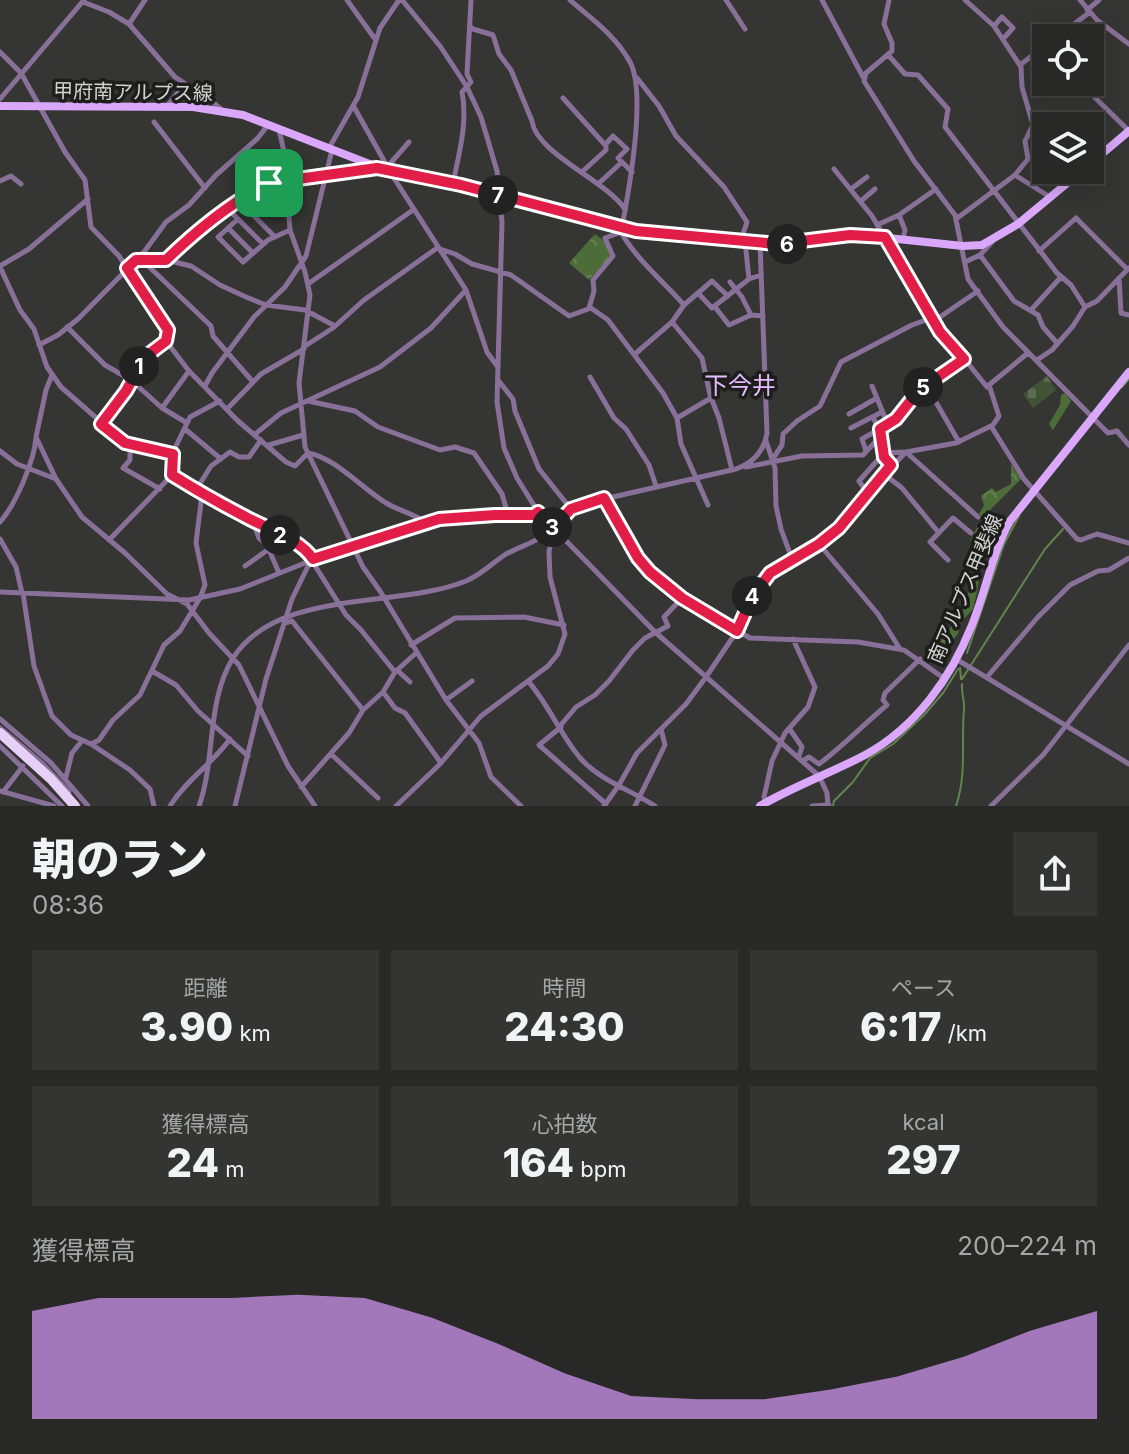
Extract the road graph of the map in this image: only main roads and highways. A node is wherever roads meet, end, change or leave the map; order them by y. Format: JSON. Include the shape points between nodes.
{"nodes":[{"id":1,"x":0,"y":106,"type":"edge"},
{"id":2,"x":1129,"y":131,"type":"edge"},
{"id":3,"x":1104,"y":152,"type":"edge"},
{"id":4,"x":1066,"y":184,"type":"edge"},
{"id":5,"x":1129,"y":372,"type":"edge"},
{"id":6,"x":0,"y":730,"type":"edge"},
{"id":7,"x":0,"y":743,"type":"edge"},
{"id":8,"x":763,"y":804,"type":"edge"},
{"id":9,"x":65,"y":806,"type":"edge"},
{"id":10,"x":75,"y":806,"type":"edge"}],
"edges":[{"from":1,"to":4,"type":"main road","name":"甲府南アルプス線","via":[[222,110],[385,169],[622,230],[760,243],[850,235],[977,246],[1018,224]]},
{"from":2,"to":3,"type":"main road"},
{"from":5,"to":8,"type":"main road","name":"南アルプス甲斐線","via":[[1005,530],[972,625],[945,679],[920,711],[863,756]]},
{"from":6,"to":10,"type":"highway"},
{"from":7,"to":9,"type":"highway","via":[[31,767]]}]}
